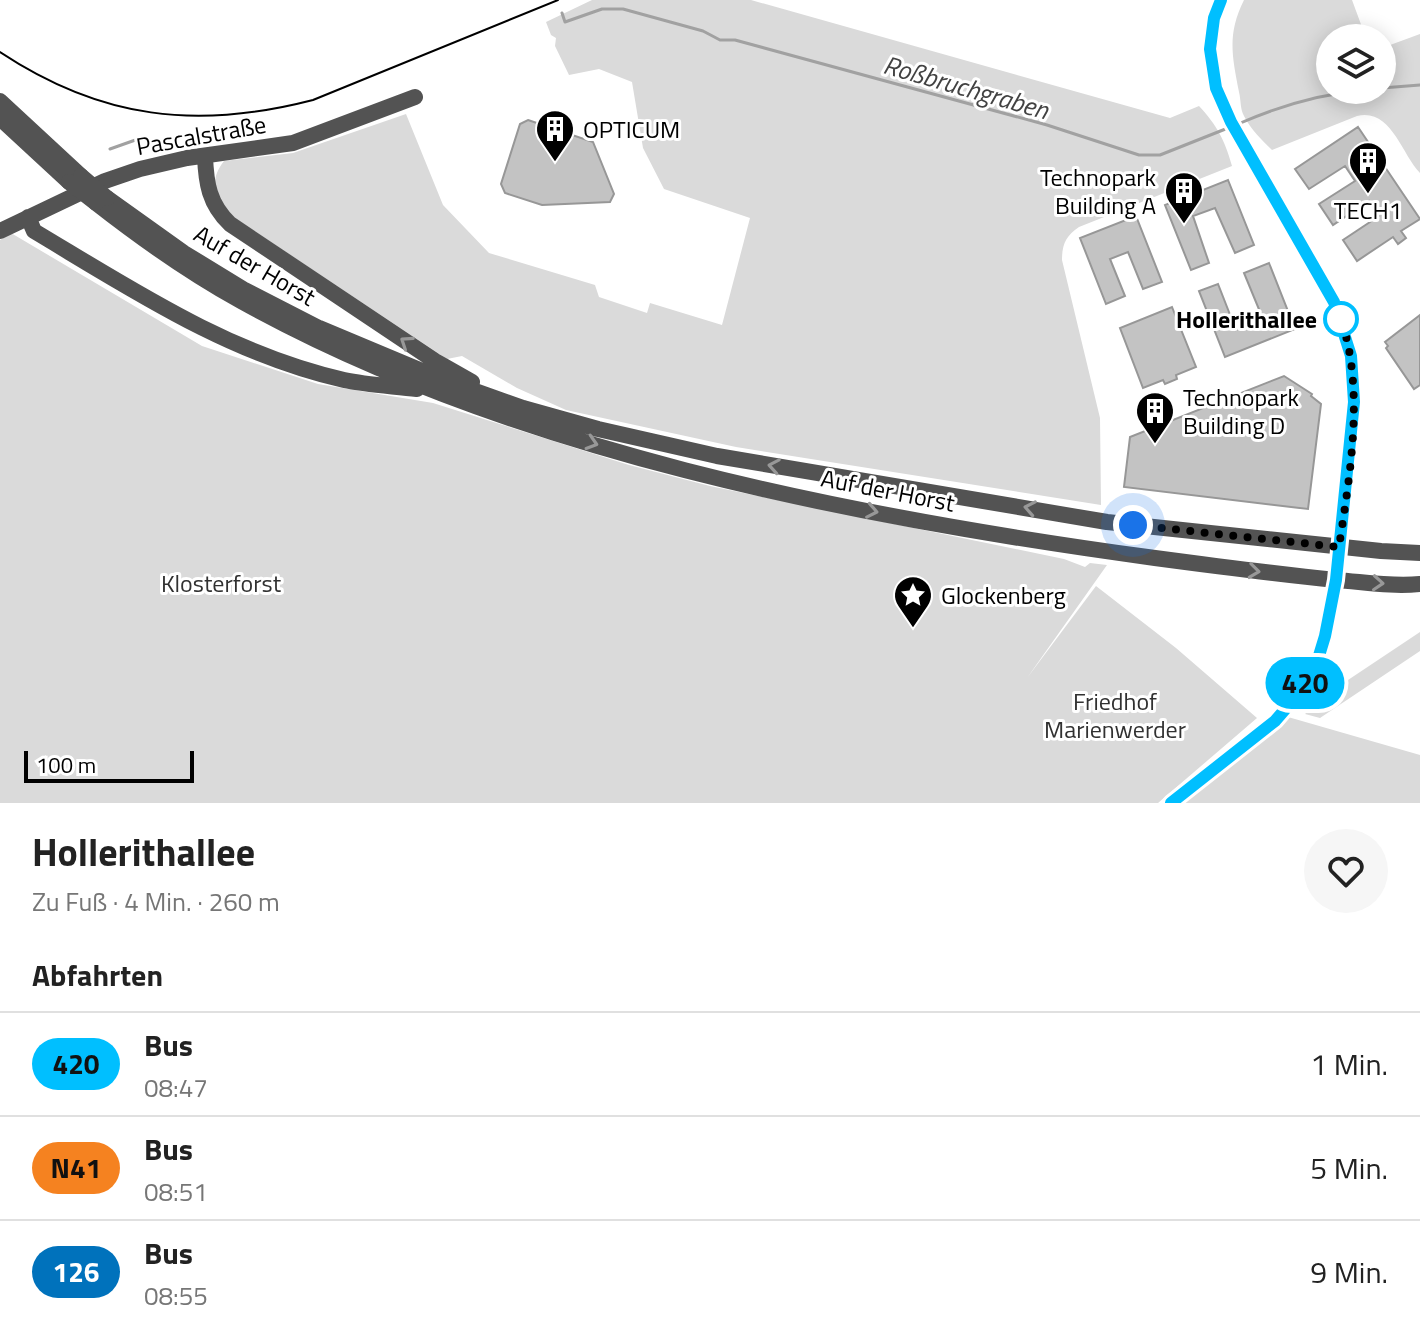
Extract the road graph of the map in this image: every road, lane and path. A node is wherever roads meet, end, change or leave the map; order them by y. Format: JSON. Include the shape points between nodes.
{"nodes":[{"id":1,"x":1221,"y":0,"type":"edge"},
{"id":2,"x":415,"y":97,"type":"dead end"},
{"id":3,"x":0,"y":101,"type":"edge"},
{"id":4,"x":0,"y":118,"type":"edge"},
{"id":5,"x":205,"y":156,"type":"junction"},
{"id":6,"x":75,"y":179,"type":"junction"},
{"id":7,"x":101,"y":200,"type":"junction"},
{"id":8,"x":28,"y":217,"type":"junction"},
{"id":9,"x":0,"y":231,"type":"edge"},
{"id":10,"x":349,"y":355,"type":"junction"},
{"id":11,"x":320,"y":372,"type":"junction"},
{"id":12,"x":443,"y":393,"type":"junction"},
{"id":13,"x":523,"y":408,"type":"junction"},
{"id":14,"x":1339,"y":547,"type":"junction"},
{"id":15,"x":1420,"y":553,"type":"edge"},
{"id":16,"x":1336,"y":580,"type":"junction"},
{"id":17,"x":1420,"y":584,"type":"edge"},
{"id":18,"x":1171,"y":803,"type":"edge"}],
"edges":[{"from":1,"to":14,"type":"street","via":[[1212,28],[1211,63],[1219,98],[1326,286],[1347,338],[1354,402]]},
{"from":2,"to":5,"type":"street","name":"Pascalstraße","via":[[293,143]]},
{"from":3,"to":6,"type":"street","name":"Auf der Horst"},
{"from":4,"to":6,"type":"street","name":"Auf der Horst"},
{"from":5,"to":8,"type":"street","name":"Pascalstraße","via":[[105,181]]},
{"from":13,"to":5,"type":"street","name":"Auf der Horst","one_way":true,"via":[[435,361],[230,224],[209,192]]},
{"from":6,"to":7,"type":"street","name":"Auf der Horst","bridge":true},
{"from":7,"to":10,"type":"street","name":"Auf der Horst","via":[[177,262]]},
{"from":7,"to":13,"type":"street","name":"Auf der Horst","via":[[280,309],[356,345]]},
{"from":8,"to":9,"type":"street","name":"Pascalstraße"},
{"from":8,"to":11,"type":"street","name":"Auf der Horst","via":[[34,231],[186,321],[249,350]]},
{"from":10,"to":11,"type":"street","via":[[351,365],[344,373]]},
{"from":10,"to":12,"type":"street","name":"Auf der Horst"},
{"from":11,"to":12,"type":"street","name":"Auf der Horst","via":[[343,380]]},
{"from":12,"to":16,"type":"street","name":"Auf der Horst","one_way":true,"via":[[595,444],[781,493],[1085,549]]},
{"from":14,"to":13,"type":"street","name":"Auf der Horst","one_way":true,"via":[[1107,522],[784,468],[658,444]]},
{"from":14,"to":15,"type":"street","name":"Auf der Horst"},
{"from":14,"to":16,"type":"street"},
{"from":16,"to":17,"type":"street","name":"Auf der Horst","one_way":true},
{"from":16,"to":18,"type":"street","via":[[1318,659],[1294,699],[1275,721]]}]}
